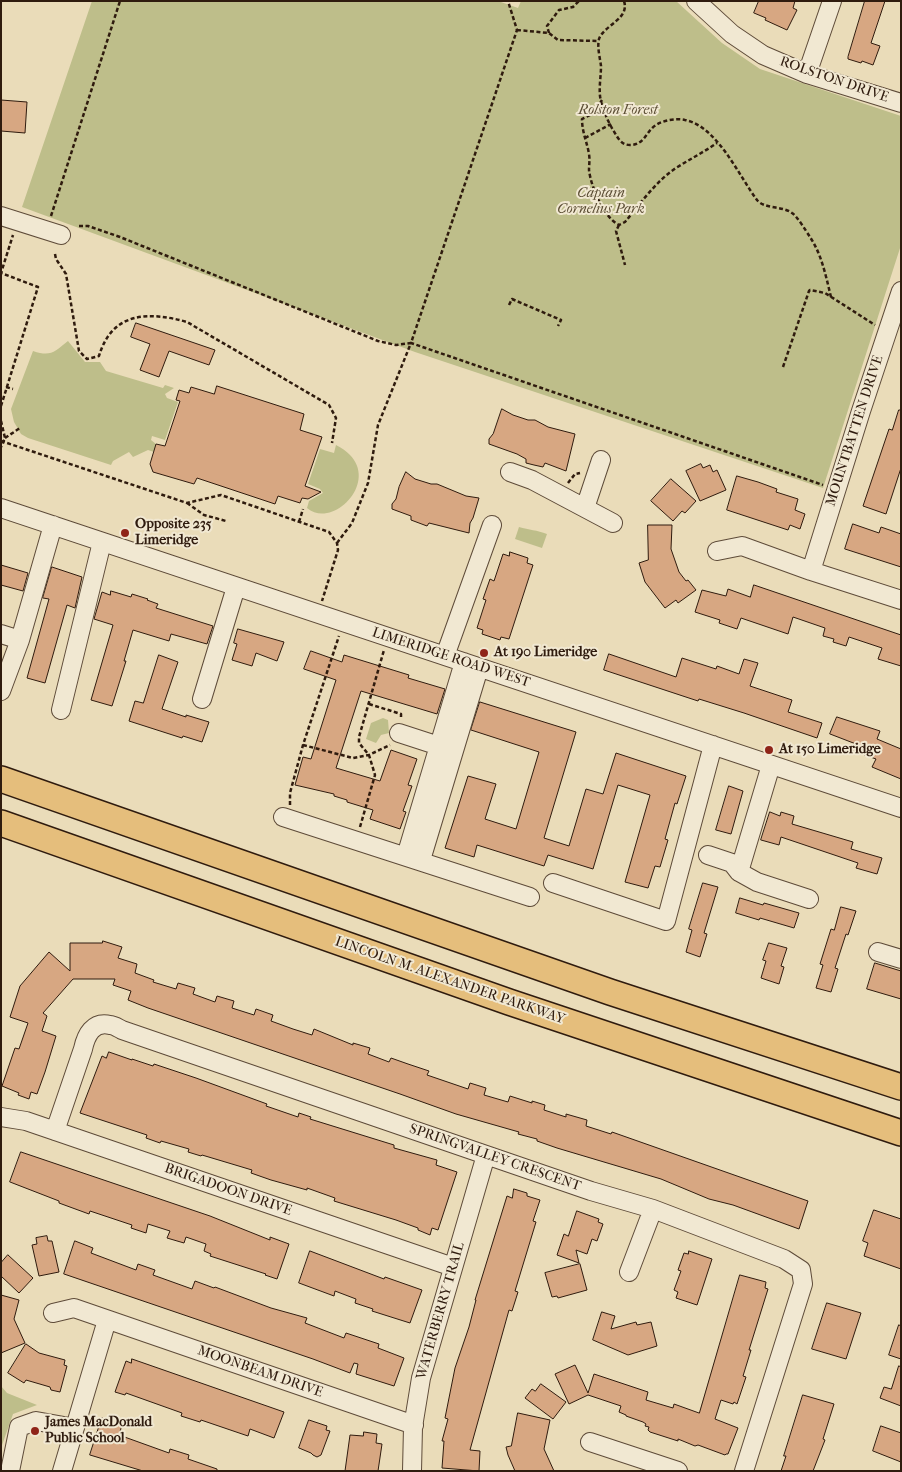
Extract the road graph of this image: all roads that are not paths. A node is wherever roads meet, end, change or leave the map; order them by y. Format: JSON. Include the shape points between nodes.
{"nodes":[{"id":1,"x":696,"y":1,"type":"edge"},
{"id":2,"x":832,"y":1,"type":"edge"},
{"id":3,"x":807,"y":74,"type":"junction"},
{"id":4,"x":901,"y":103,"type":"edge"},
{"id":5,"x":1,"y":216,"type":"edge"},
{"id":6,"x":61,"y":235,"type":"dead end"},
{"id":7,"x":901,"y":290,"type":"edge"},
{"id":8,"x":891,"y":337,"type":"edge"},
{"id":9,"x":602,"y":460,"type":"dead end"},
{"id":10,"x":510,"y":472,"type":"dead end"},
{"id":11,"x":1,"y":508,"type":"edge"},
{"id":12,"x":585,"y":508,"type":"junction"},
{"id":13,"x":613,"y":523,"type":"dead end"},
{"id":14,"x":53,"y":525,"type":"junction"},
{"id":15,"x":492,"y":525,"type":"dead end"},
{"id":16,"x":102,"y":542,"type":"junction"},
{"id":17,"x":716,"y":551,"type":"dead end"},
{"id":18,"x":811,"y":571,"type":"junction"},
{"id":19,"x":236,"y":587,"type":"junction"},
{"id":20,"x":901,"y":600,"type":"edge"},
{"id":21,"x":1,"y":634,"type":"edge"},
{"id":22,"x":20,"y":640,"type":"junction"},
{"id":23,"x":445,"y":656,"type":"junction"},
{"id":24,"x":472,"y":665,"type":"junction"},
{"id":25,"x":1,"y":691,"type":"edge"},
{"id":26,"x":202,"y":699,"type":"dead end"},
{"id":27,"x":61,"y":710,"type":"dead end"},
{"id":28,"x":399,"y":733,"type":"road end"},
{"id":29,"x":439,"y":746,"type":"junction"},
{"id":30,"x":714,"y":746,"type":"junction"},
{"id":31,"x":771,"y":765,"type":"junction"},
{"id":32,"x":1,"y":779,"type":"edge"},
{"id":33,"x":901,"y":808,"type":"edge"},
{"id":34,"x":283,"y":817,"type":"road end"},
{"id":35,"x":1,"y":823,"type":"edge"},
{"id":36,"x":708,"y":855,"type":"dead end"},
{"id":37,"x":413,"y":858,"type":"junction"},
{"id":38,"x":739,"y":872,"type":"junction"},
{"id":39,"x":552,"y":882,"type":"dead end"},
{"id":40,"x":530,"y":897,"type":"dead end"},
{"id":41,"x":808,"y":899,"type":"dead end"},
{"id":42,"x":878,"y":952,"type":"dead end"},
{"id":43,"x":901,"y":959,"type":"edge"},
{"id":44,"x":901,"y":1087,"type":"edge"},
{"id":45,"x":1,"y":1117,"type":"edge"},
{"id":46,"x":55,"y":1131,"type":"junction"},
{"id":47,"x":901,"y":1133,"type":"edge"},
{"id":48,"x":486,"y":1155,"type":"junction"},
{"id":49,"x":653,"y":1209,"type":"junction"},
{"id":50,"x":453,"y":1267,"type":"junction"},
{"id":51,"x":629,"y":1272,"type":"dead end"},
{"id":52,"x":53,"y":1313,"type":"dead end"},
{"id":53,"x":107,"y":1320,"type":"junction"},
{"id":54,"x":414,"y":1425,"type":"junction"},
{"id":55,"x":75,"y":1428,"type":"junction"},
{"id":56,"x":590,"y":1442,"type":"dead end"},
{"id":57,"x":10,"y":1471,"type":"edge"},
{"id":58,"x":62,"y":1471,"type":"edge"},
{"id":59,"x":412,"y":1471,"type":"edge"},
{"id":60,"x":678,"y":1471,"type":"edge"},
{"id":61,"x":744,"y":1471,"type":"edge"}],
"edges":[{"from":1,"to":3,"type":"street","name":"ROLSTON DRIVE","via":[[732,34],[763,55]]},
{"from":2,"to":3,"type":"street"},
{"from":3,"to":4,"type":"street","name":"ROLSTON DRIVE"},
{"from":5,"to":6,"type":"street"},
{"from":7,"to":8,"type":"street","name":"MOUNTBATTEN DRIVE"},
{"from":8,"to":18,"type":"street","name":"MOUNTBATTEN DRIVE","via":[[836,489]]},
{"from":9,"to":12,"type":"street"},
{"from":10,"to":12,"type":"street"},
{"from":11,"to":14,"type":"street","name":"LIMERIDGE ROAD WEST"},
{"from":12,"to":13,"type":"street"},
{"from":14,"to":16,"type":"street","name":"LIMERIDGE ROAD WEST"},
{"from":14,"to":22,"type":"street"},
{"from":15,"to":23,"type":"street"},
{"from":16,"to":19,"type":"street","name":"LIMERIDGE ROAD WEST"},
{"from":16,"to":27,"type":"street"},
{"from":17,"to":18,"type":"street","via":[[742,546]]},
{"from":18,"to":20,"type":"street"},
{"from":19,"to":23,"type":"street","name":"LIMERIDGE ROAD WEST"},
{"from":19,"to":26,"type":"street"},
{"from":21,"to":22,"type":"street"},
{"from":22,"to":25,"type":"street"},
{"from":23,"to":24,"type":"street","name":"LIMERIDGE ROAD WEST"},
{"from":24,"to":29,"type":"street"},
{"from":24,"to":30,"type":"street","name":"LIMERIDGE ROAD WEST"},
{"from":24,"to":37,"type":"street"},
{"from":28,"to":29,"type":"street"},
{"from":29,"to":37,"type":"street"},
{"from":30,"to":31,"type":"street","name":"LIMERIDGE ROAD WEST"},
{"from":30,"to":39,"type":"street","via":[[666,921]]},
{"from":31,"to":33,"type":"street","name":"LIMERIDGE ROAD WEST"},
{"from":31,"to":38,"type":"street"},
{"from":32,"to":44,"type":"highway","via":[[610,992]]},
{"from":34,"to":37,"type":"street"},
{"from":35,"to":47,"type":"highway","name":"LINCOLN M. ALEXANDER PARKWAY","via":[[509,1002]]},
{"from":36,"to":38,"type":"street","via":[[732,863]]},
{"from":37,"to":40,"type":"street"},
{"from":38,"to":41,"type":"street","via":[[757,882]]},
{"from":42,"to":43,"type":"street"},
{"from":45,"to":46,"type":"street","name":"BRIGADOON DRIVE","via":[[19,1119]]},
{"from":46,"to":48,"type":"street","name":"SPRINGVALLEY CRESCENT","via":[[84,1038],[100,1024],[112,1025]]},
{"from":46,"to":50,"type":"street","name":"BRIGADOON DRIVE"},
{"from":48,"to":49,"type":"street","name":"SPRINGVALLEY CRESCENT"},
{"from":48,"to":50,"type":"street","name":"WATERBERRY TRAIL"},
{"from":49,"to":51,"type":"street"},
{"from":49,"to":61,"type":"street","name":"SPRINGVALLEY CRESCENT","via":[[784,1259],[801,1270],[803,1284]]},
{"from":50,"to":54,"type":"street","name":"WATERBERRY TRAIL","via":[[423,1371]]},
{"from":52,"to":53,"type":"street","name":"MOONBEAM DRIVE","via":[[74,1308]]},
{"from":53,"to":54,"type":"street","name":"MOONBEAM DRIVE"},
{"from":53,"to":55,"type":"street"},
{"from":54,"to":59,"type":"street","name":"WATERBERRY TRAIL"},
{"from":55,"to":57,"type":"street","via":[[36,1421],[19,1428]]},
{"from":55,"to":58,"type":"street"},
{"from":56,"to":60,"type":"street"}]}
